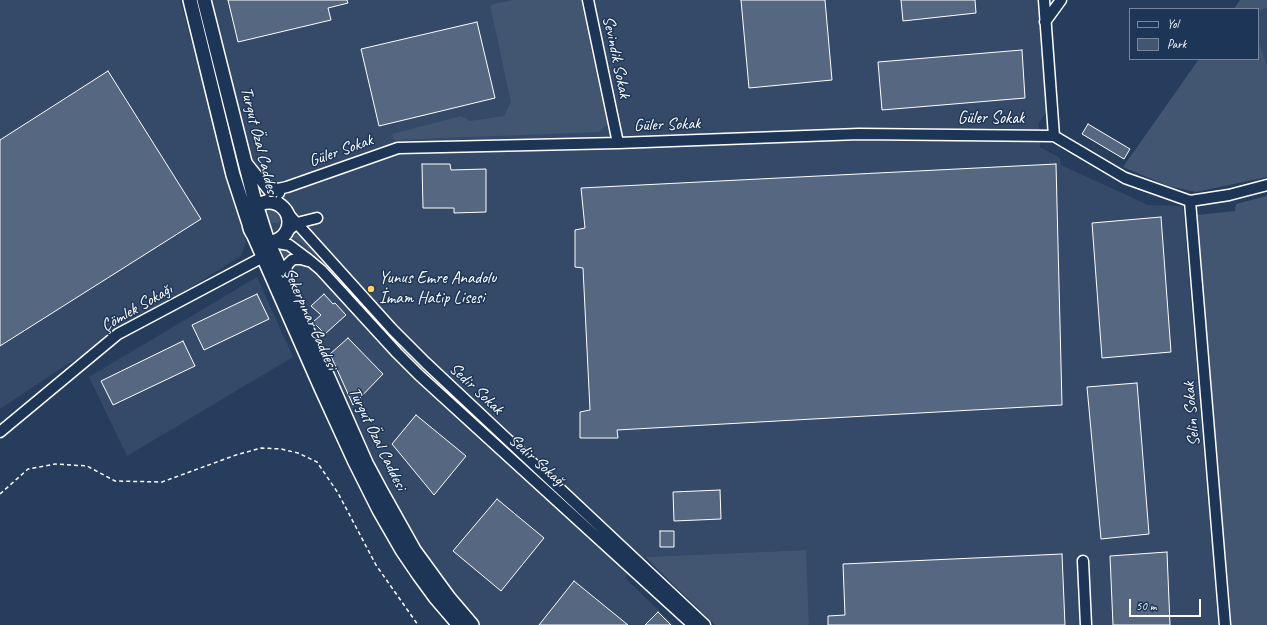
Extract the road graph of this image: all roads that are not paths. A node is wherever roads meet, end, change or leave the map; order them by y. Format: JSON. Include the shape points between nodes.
{"nodes":[{"id":1,"x":190,"y":0,"type":"edge"},
{"id":2,"x":204,"y":0,"type":"edge"},
{"id":3,"x":588,"y":0,"type":"edge"},
{"id":4,"x":1044,"y":0,"type":"edge"},
{"id":5,"x":1061,"y":0,"type":"edge"},
{"id":6,"x":1045,"y":22,"type":"junction"},
{"id":7,"x":1054,"y":136,"type":"junction"},
{"id":8,"x":618,"y":143,"type":"junction"},
{"id":9,"x":244,"y":159,"type":"junction"},
{"id":10,"x":262,"y":182,"type":"junction"},
{"id":11,"x":1267,"y":185,"type":"edge"},
{"id":12,"x":287,"y":188,"type":"junction"},
{"id":13,"x":274,"y":196,"type":"junction"},
{"id":14,"x":1190,"y":201,"type":"junction"},
{"id":15,"x":258,"y":206,"type":"junction"},
{"id":16,"x":283,"y":208,"type":"junction"},
{"id":17,"x":317,"y":218,"type":"dead end"},
{"id":18,"x":297,"y":223,"type":"junction"},
{"id":19,"x":250,"y":228,"type":"junction"},
{"id":20,"x":276,"y":240,"type":"junction"},
{"id":21,"x":269,"y":257,"type":"junction"},
{"id":22,"x":321,"y":270,"type":"junction"},
{"id":23,"x":289,"y":291,"type":"junction"},
{"id":24,"x":0,"y":432,"type":"edge"},
{"id":25,"x":1083,"y":561,"type":"dead end"},
{"id":26,"x":460,"y":625,"type":"edge"},
{"id":27,"x":472,"y":625,"type":"edge"},
{"id":28,"x":693,"y":625,"type":"edge"},
{"id":29,"x":704,"y":625,"type":"edge"},
{"id":30,"x":1086,"y":625,"type":"edge"},
{"id":31,"x":1225,"y":625,"type":"edge"}],
"edges":[{"from":1,"to":19,"type":"main road","name":"Şekerpınar Caddesi","via":[[233,175]]},
{"from":2,"to":9,"type":"main road","name":"Turgut Özal Caddesi"},
{"from":3,"to":8,"type":"street","name":"Sevindik Sokak"},
{"from":4,"to":6,"type":"street"},
{"from":5,"to":6,"type":"street"},
{"from":6,"to":7,"type":"street"},
{"from":7,"to":8,"type":"street","name":"Güler Sokak","via":[[860,134]]},
{"from":7,"to":14,"type":"street","via":[[1125,178]]},
{"from":8,"to":12,"type":"street","name":"Güler Sokak","via":[[398,148]]},
{"from":9,"to":10,"type":"street","name":"Sedir Sokak"},
{"from":9,"to":15,"type":"main road","name":"Turgut Özal Caddesi"},
{"from":10,"to":12,"type":"street","via":[[272,188]]},
{"from":10,"to":13,"type":"street","name":"Sedir Sokak"},
{"from":11,"to":14,"type":"street","via":[[1229,195]]},
{"from":12,"to":13,"type":"street","name":"Güler Sokak"},
{"from":12,"to":16,"type":"street","via":[[282,195]]},
{"from":13,"to":15,"type":"street","name":"Güler Sokak"},
{"from":13,"to":16,"type":"street","name":"Sedir Sokak"},
{"from":14,"to":31,"type":"street","name":"Selin Sokak"},
{"from":15,"to":16,"type":"main road","via":[[272,202]]},
{"from":15,"to":19,"type":"main road","via":[[250,217]]},
{"from":15,"to":20,"type":"main road","name":"Turgut Özal Caddesi"},
{"from":16,"to":18,"type":"street","name":"Sedir Sokak"},
{"from":16,"to":20,"type":"main road","via":[[288,218],[287,229]]},
{"from":17,"to":18,"type":"street"},
{"from":18,"to":20,"type":"street"},
{"from":18,"to":29,"type":"street","name":"Sedir Sokak","via":[[426,363]]},
{"from":19,"to":20,"type":"main road","via":[[262,241]]},
{"from":19,"to":21,"type":"main road","name":"Şekerpınar Caddesi"},
{"from":20,"to":21,"type":"main road","name":"Turgut Özal Caddesi"},
{"from":20,"to":22,"type":"street","name":"Sedir Sokağı","via":[[289,245]]},
{"from":21,"to":23,"type":"main road","name":"Turgut Özal Caddesi"},
{"from":21,"to":24,"type":"street","name":"Çömlek Sokağı","via":[[118,334]]},
{"from":21,"to":26,"type":"main road","name":"Şekerpınar Caddesi","via":[[354,460],[379,510],[419,575]]},
{"from":22,"to":23,"type":"street","via":[[307,261],[292,260],[285,275]]},
{"from":22,"to":28,"type":"street","name":"Sedir Sokağı","via":[[419,375]]},
{"from":23,"to":27,"type":"main road","name":"Turgut Özal Caddesi","via":[[380,491],[414,550],[448,598]]},
{"from":25,"to":30,"type":"street"}]}
